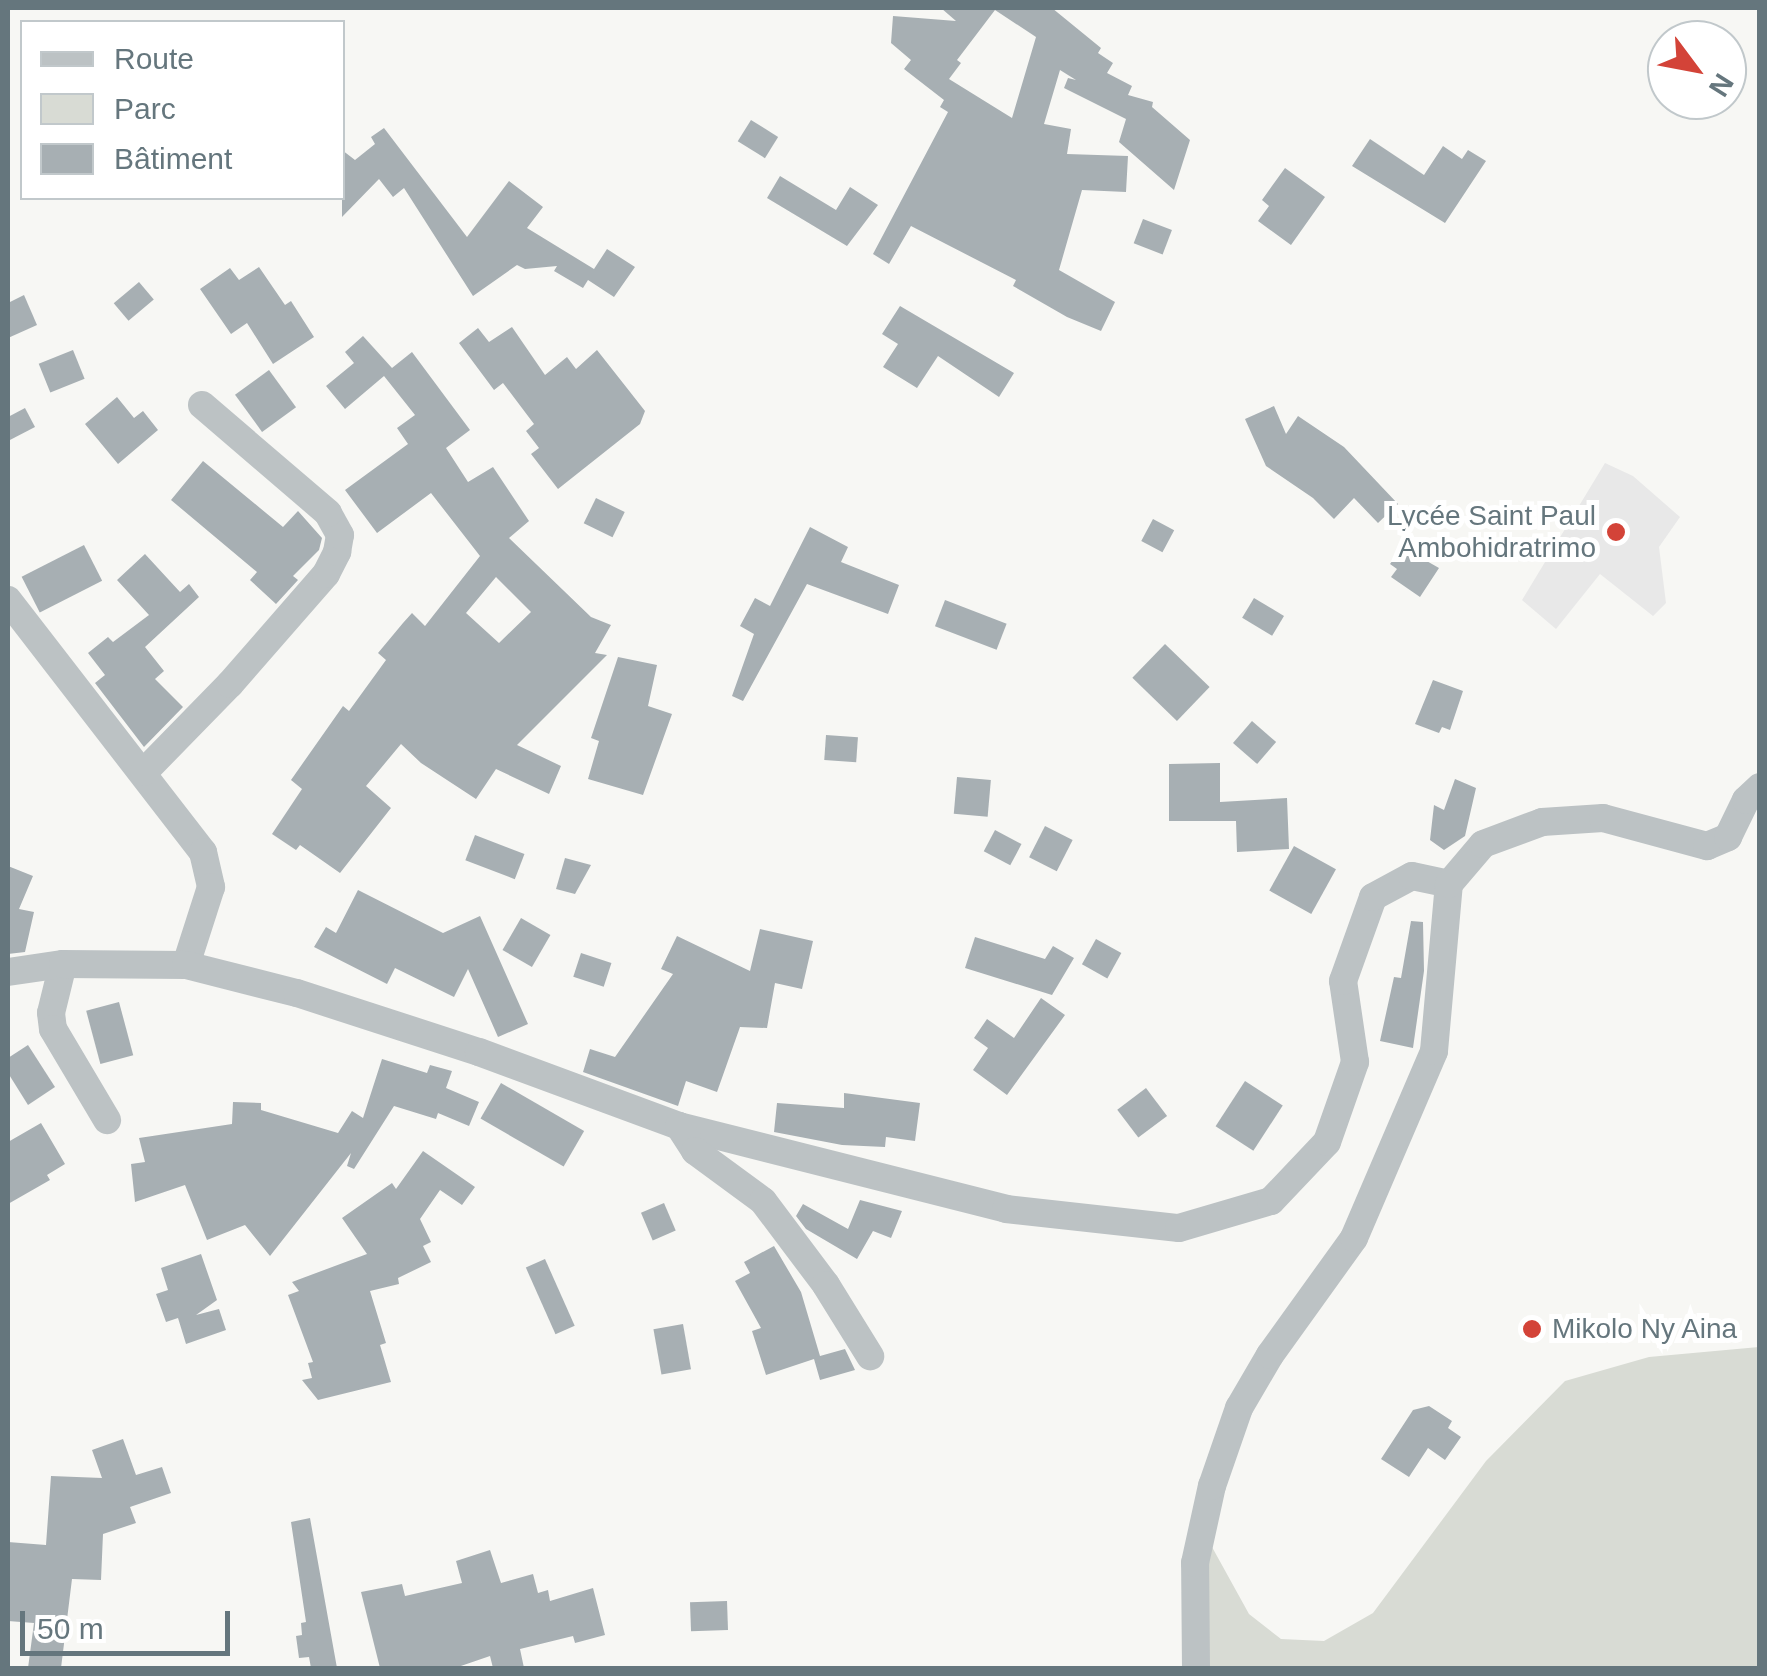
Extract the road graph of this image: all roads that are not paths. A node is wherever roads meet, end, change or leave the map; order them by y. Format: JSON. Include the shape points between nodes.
{"nodes":[{"id":1,"x":202,"y":405,"type":"dead end"},
{"id":2,"x":8,"y":600,"type":"edge"},
{"id":3,"x":144,"y":772,"type":"junction"},
{"id":4,"x":1760,"y":786,"type":"edge"},
{"id":5,"x":1449,"y":884,"type":"junction"},
{"id":6,"x":63,"y":964,"type":"junction"},
{"id":7,"x":186,"y":965,"type":"junction"},
{"id":8,"x":8,"y":972,"type":"edge"},
{"id":9,"x":107,"y":1120,"type":"dead end"},
{"id":10,"x":679,"y":1126,"type":"junction"},
{"id":11,"x":870,"y":1356,"type":"dead end"},
{"id":12,"x":1196,"y":1668,"type":"edge"}],
"edges":[{"from":1,"to":3,"type":"street","via":[[328,513],[340,535],[338,552],[326,574]]},
{"from":2,"to":3,"type":"street"},
{"from":3,"to":7,"type":"street","via":[[203,852],[211,887]]},
{"from":4,"to":5,"type":"street","via":[[1728,837],[1707,846],[1603,818],[1542,822],[1483,844]]},
{"from":5,"to":10,"type":"street","via":[[1412,876],[1373,897],[1342,981],[1355,1062],[1327,1142],[1271,1202],[1179,1228],[1006,1209]]},
{"from":5,"to":12,"type":"street","via":[[1434,1051],[1354,1238],[1239,1408],[1212,1486],[1195,1562]]},
{"from":6,"to":7,"type":"street"},
{"from":6,"to":8,"type":"street"},
{"from":6,"to":9,"type":"street","via":[[53,1029]]},
{"from":7,"to":10,"type":"street","via":[[479,1052]]},
{"from":10,"to":11,"type":"street","via":[[695,1150],[764,1201]]}]}
